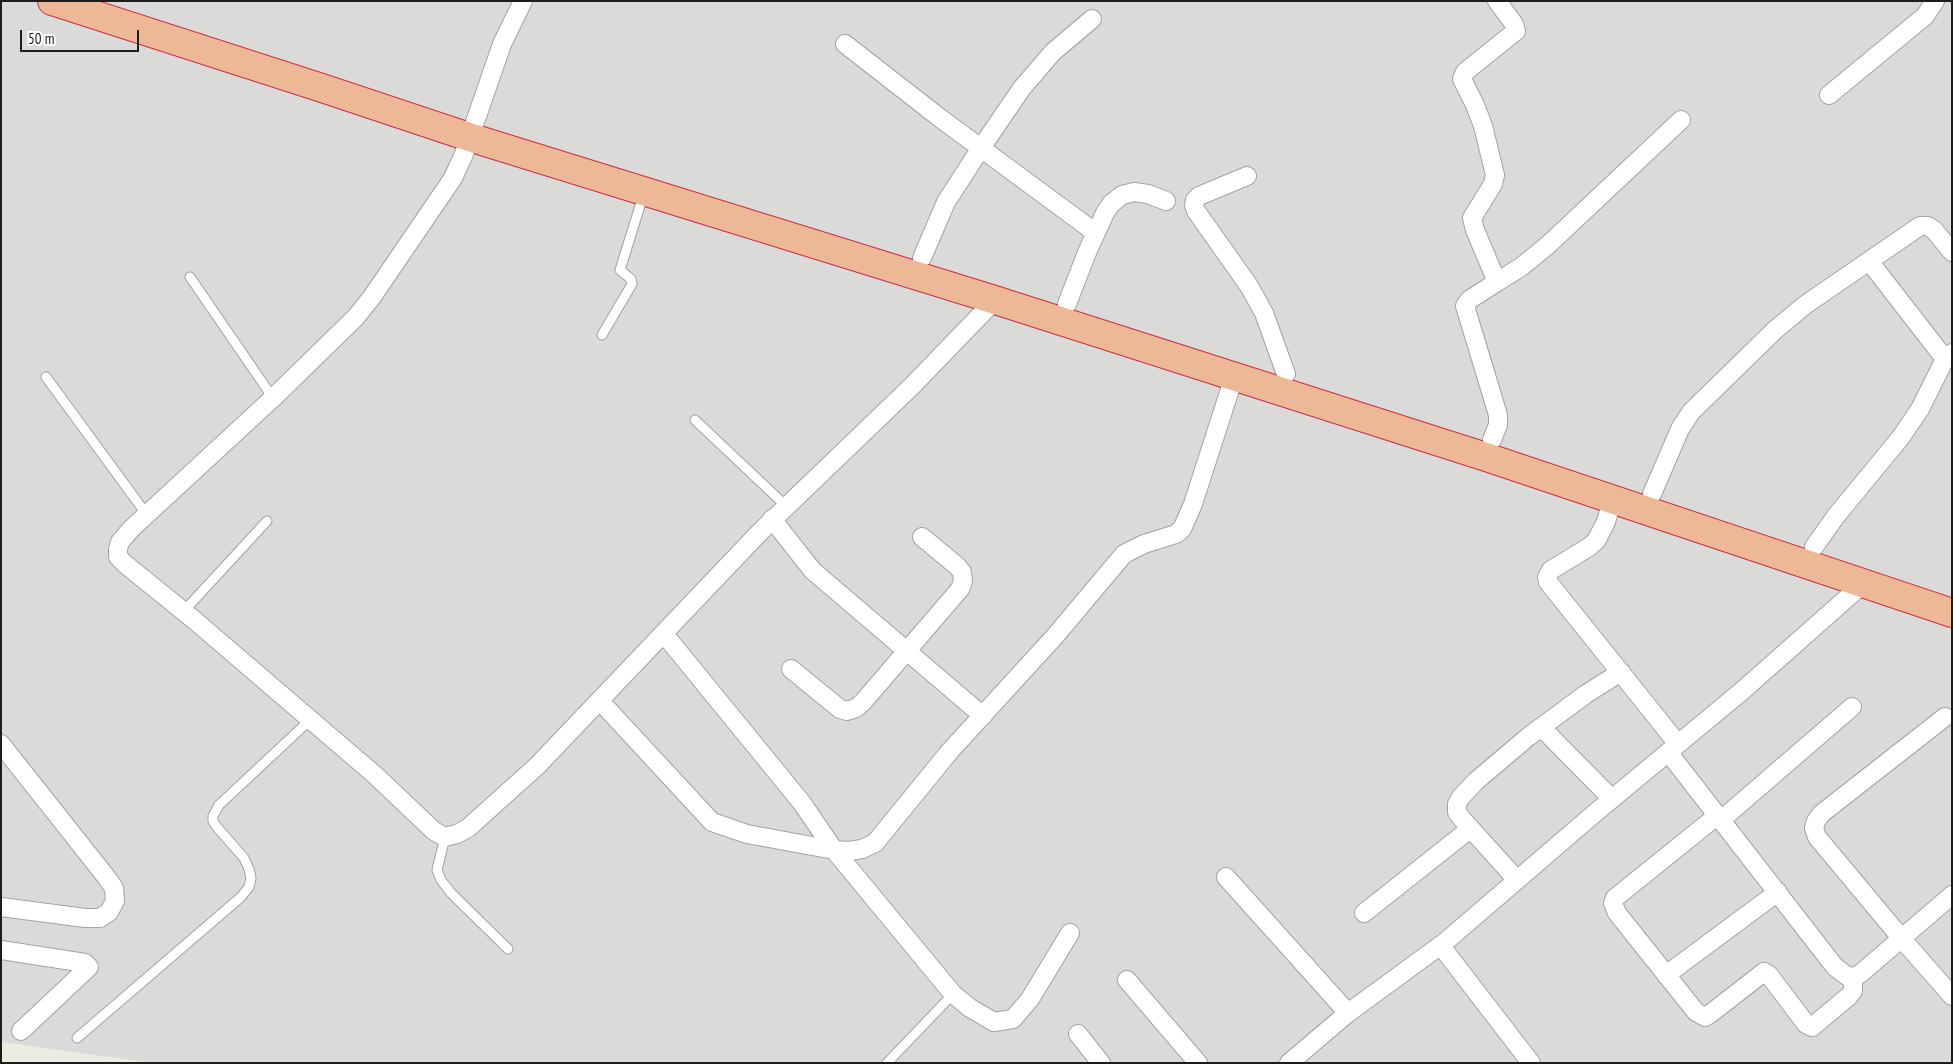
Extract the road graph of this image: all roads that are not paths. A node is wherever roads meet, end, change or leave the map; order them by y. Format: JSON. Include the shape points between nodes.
{"nodes":[{"id":1,"x":52,"y":1,"type":"edge"},
{"id":2,"x":110,"y":1,"type":"edge"},
{"id":3,"x":523,"y":1,"type":"edge"},
{"id":4,"x":1496,"y":1,"type":"edge"},
{"id":5,"x":1935,"y":1,"type":"edge"},
{"id":6,"x":1092,"y":19,"type":"dead end"},
{"id":7,"x":845,"y":44,"type":"dead end"},
{"id":8,"x":1829,"y":95,"type":"dead end"},
{"id":9,"x":1681,"y":120,"type":"dead end"},
{"id":10,"x":472,"y":129,"type":"junction"},
{"id":11,"x":981,"y":148,"type":"junction"},
{"id":12,"x":1247,"y":176,"type":"dead end"},
{"id":13,"x":644,"y":193,"type":"junction"},
{"id":14,"x":1166,"y":201,"type":"dead end"},
{"id":15,"x":1096,"y":233,"type":"junction"},
{"id":16,"x":1952,"y":252,"type":"edge"},
{"id":17,"x":922,"y":258,"type":"junction"},
{"id":18,"x":1869,"y":262,"type":"junction"},
{"id":19,"x":190,"y":277,"type":"dead end"},
{"id":20,"x":1497,"y":282,"type":"junction"},
{"id":21,"x":996,"y":300,"type":"junction"},
{"id":22,"x":1067,"y":304,"type":"junction"},
{"id":23,"x":602,"y":335,"type":"dead end"},
{"id":24,"x":1949,"y":356,"type":"edge"},
{"id":25,"x":1286,"y":374,"type":"junction"},
{"id":26,"x":46,"y":377,"type":"dead end"},
{"id":27,"x":1234,"y":377,"type":"junction"},
{"id":28,"x":273,"y":398,"type":"junction"},
{"id":29,"x":695,"y":420,"type":"dead end"},
{"id":30,"x":1492,"y":440,"type":"junction"},
{"id":31,"x":1652,"y":494,"type":"junction"},
{"id":32,"x":1612,"y":500,"type":"junction"},
{"id":33,"x":786,"y":506,"type":"junction"},
{"id":34,"x":147,"y":515,"type":"junction"},
{"id":35,"x":772,"y":519,"type":"junction"},
{"id":36,"x":267,"y":522,"type":"dead end"},
{"id":37,"x":922,"y":538,"type":"dead end"},
{"id":38,"x":1814,"y":547,"type":"junction"},
{"id":39,"x":1864,"y":583,"type":"junction"},
{"id":40,"x":1952,"y":593,"type":"edge"},
{"id":41,"x":184,"y":612,"type":"junction"},
{"id":42,"x":1952,"y":613,"type":"edge"},
{"id":43,"x":664,"y":634,"type":"junction"},
{"id":44,"x":906,"y":652,"type":"junction"},
{"id":45,"x":791,"y":669,"type":"dead end"},
{"id":46,"x":1621,"y":672,"type":"junction"},
{"id":47,"x":600,"y":701,"type":"junction"},
{"id":48,"x":1852,"y":707,"type":"dead end"},
{"id":49,"x":983,"y":716,"type":"junction"},
{"id":50,"x":1945,"y":717,"type":"dead end"},
{"id":51,"x":310,"y":720,"type":"junction"},
{"id":52,"x":1541,"y":727,"type":"junction"},
{"id":53,"x":1,"y":744,"type":"edge"},
{"id":54,"x":1673,"y":748,"type":"junction"},
{"id":55,"x":1612,"y":799,"type":"junction"},
{"id":56,"x":1719,"y":818,"type":"junction"},
{"id":57,"x":1470,"y":829,"type":"junction"},
{"id":58,"x":445,"y":836,"type":"junction"},
{"id":59,"x":834,"y":850,"type":"junction"},
{"id":60,"x":1226,"y":877,"type":"dead end"},
{"id":61,"x":1517,"y":880,"type":"junction"},
{"id":62,"x":1778,"y":892,"type":"junction"},
{"id":63,"x":1952,"y":895,"type":"edge"},
{"id":64,"x":1,"y":907,"type":"edge"},
{"id":65,"x":1364,"y":913,"type":"dead end"},
{"id":66,"x":1070,"y":933,"type":"dead end"},
{"id":67,"x":1902,"y":940,"type":"junction"},
{"id":68,"x":1440,"y":946,"type":"junction"},
{"id":69,"x":508,"y":949,"type":"dead end"},
{"id":70,"x":1,"y":950,"type":"edge"},
{"id":71,"x":1666,"y":975,"type":"junction"},
{"id":72,"x":1853,"y":977,"type":"junction"},
{"id":73,"x":1127,"y":980,"type":"dead end"},
{"id":74,"x":953,"y":994,"type":"junction"},
{"id":75,"x":1952,"y":996,"type":"edge"},
{"id":76,"x":1348,"y":1013,"type":"junction"},
{"id":77,"x":21,"y":1031,"type":"dead end"},
{"id":78,"x":1078,"y":1034,"type":"dead end"},
{"id":79,"x":77,"y":1038,"type":"dead end"},
{"id":80,"x":887,"y":1063,"type":"edge"},
{"id":81,"x":1101,"y":1063,"type":"edge"},
{"id":82,"x":1198,"y":1063,"type":"edge"},
{"id":83,"x":1289,"y":1063,"type":"edge"},
{"id":84,"x":1531,"y":1063,"type":"edge"}],
"edges":[{"from":1,"to":10,"type":"highway","via":[[322,88]]},
{"from":2,"to":10,"type":"highway"},
{"from":3,"to":10,"type":"street","via":[[502,44]]},
{"from":4,"to":20,"type":"street","via":[[1516,31],[1465,72],[1462,79],[1483,126],[1495,175],[1472,218]]},
{"from":5,"to":8,"type":"street","via":[[1925,16]]},
{"from":6,"to":11,"type":"street","via":[[1040,66]]},
{"from":7,"to":11,"type":"street"},
{"from":9,"to":20,"type":"street","via":[[1548,245]]},
{"from":10,"to":13,"type":"highway"},
{"from":10,"to":17,"type":"highway"},
{"from":10,"to":28,"type":"street","via":[[453,178],[372,297],[356,317]]},
{"from":11,"to":15,"type":"street"},
{"from":11,"to":17,"type":"street","via":[[946,202]]},
{"from":12,"to":25,"type":"street","via":[[1199,196],[1194,205],[1264,313]]},
{"from":13,"to":21,"type":"highway"},
{"from":13,"to":23,"type":"lane","via":[[620,270],[632,284]]},
{"from":14,"to":15,"type":"street","via":[[1134,192],[1122,196],[1111,204]]},
{"from":15,"to":22,"type":"street"},
{"from":16,"to":18,"type":"street","via":[[1934,230],[1924,225]]},
{"from":17,"to":22,"type":"highway"},
{"from":18,"to":24,"type":"street"},
{"from":18,"to":31,"type":"street","via":[[1776,330],[1691,412],[1680,428]]},
{"from":19,"to":28,"type":"lane"},
{"from":20,"to":30,"type":"street","via":[[1465,306],[1498,415]]},
{"from":21,"to":27,"type":"highway"},
{"from":21,"to":33,"type":"street","via":[[912,386]]},
{"from":22,"to":25,"type":"highway"},
{"from":24,"to":38,"type":"street","via":[[1901,437]]},
{"from":25,"to":30,"type":"highway"},
{"from":26,"to":34,"type":"lane"},
{"from":27,"to":32,"type":"highway"},
{"from":27,"to":49,"type":"street","via":[[1182,529],[1124,554]]},
{"from":28,"to":34,"type":"street"},
{"from":29,"to":33,"type":"lane"},
{"from":30,"to":31,"type":"highway"},
{"from":31,"to":38,"type":"highway"},
{"from":32,"to":39,"type":"highway"},
{"from":32,"to":46,"type":"street","via":[[1596,541],[1551,570],[1547,577],[1550,586]]},
{"from":33,"to":35,"type":"street"},
{"from":34,"to":41,"type":"street","via":[[120,542],[118,557]]},
{"from":35,"to":43,"type":"street"},
{"from":35,"to":44,"type":"street","via":[[813,571]]},
{"from":36,"to":41,"type":"lane"},
{"from":37,"to":44,"type":"street","via":[[957,566],[963,580],[960,589]]},
{"from":38,"to":40,"type":"highway"},
{"from":39,"to":42,"type":"highway"},
{"from":39,"to":54,"type":"street"},
{"from":41,"to":51,"type":"street"},
{"from":43,"to":47,"type":"street"},
{"from":43,"to":59,"type":"street","via":[[802,803]]},
{"from":44,"to":45,"type":"street","via":[[863,702],[847,711],[832,705]]},
{"from":44,"to":49,"type":"street"},
{"from":46,"to":52,"type":"street"},
{"from":46,"to":54,"type":"street"},
{"from":47,"to":58,"type":"street","via":[[537,766],[468,828]]},
{"from":47,"to":59,"type":"street","via":[[712,822],[747,834]]},
{"from":48,"to":56,"type":"street"},
{"from":49,"to":59,"type":"street","via":[[875,843],[862,849]]},
{"from":50,"to":67,"type":"street","via":[[1821,814],[1814,828],[1817,837]]},
{"from":51,"to":58,"type":"street","via":[[375,774],[434,831]]},
{"from":51,"to":79,"type":"lane","via":[[219,805],[213,816],[213,821],[244,858],[251,878],[249,887]]},
{"from":52,"to":55,"type":"street"},
{"from":52,"to":57,"type":"street","via":[[1461,797],[1457,812]]},
{"from":53,"to":64,"type":"street","via":[[107,878],[114,888],[115,901],[109,912],[100,918]]},
{"from":54,"to":55,"type":"street"},
{"from":54,"to":56,"type":"street"},
{"from":55,"to":61,"type":"street"},
{"from":56,"to":62,"type":"street"},
{"from":56,"to":71,"type":"street","via":[[1613,902],[1617,913]]},
{"from":57,"to":61,"type":"street"},
{"from":57,"to":65,"type":"street"},
{"from":58,"to":69,"type":"lane","via":[[437,870],[441,880]]},
{"from":59,"to":74,"type":"street"},
{"from":60,"to":76,"type":"street"},
{"from":61,"to":68,"type":"street"},
{"from":62,"to":71,"type":"street"},
{"from":62,"to":72,"type":"street","via":[[1835,967]]},
{"from":63,"to":67,"type":"street"},
{"from":66,"to":74,"type":"street","via":[[1030,999],[1013,1019],[994,1022]]},
{"from":67,"to":72,"type":"street"},
{"from":67,"to":75,"type":"street"},
{"from":68,"to":76,"type":"street"},
{"from":68,"to":84,"type":"street"},
{"from":70,"to":77,"type":"street","via":[[85,963],[90,967]]},
{"from":71,"to":72,"type":"street","via":[[1696,1012],[1704,1017],[1766,972],[1806,1024],[1812,1027],[1849,996],[1853,991]]},
{"from":73,"to":82,"type":"street"},
{"from":74,"to":80,"type":"lane"},
{"from":76,"to":83,"type":"street"},
{"from":78,"to":81,"type":"street"}]}
